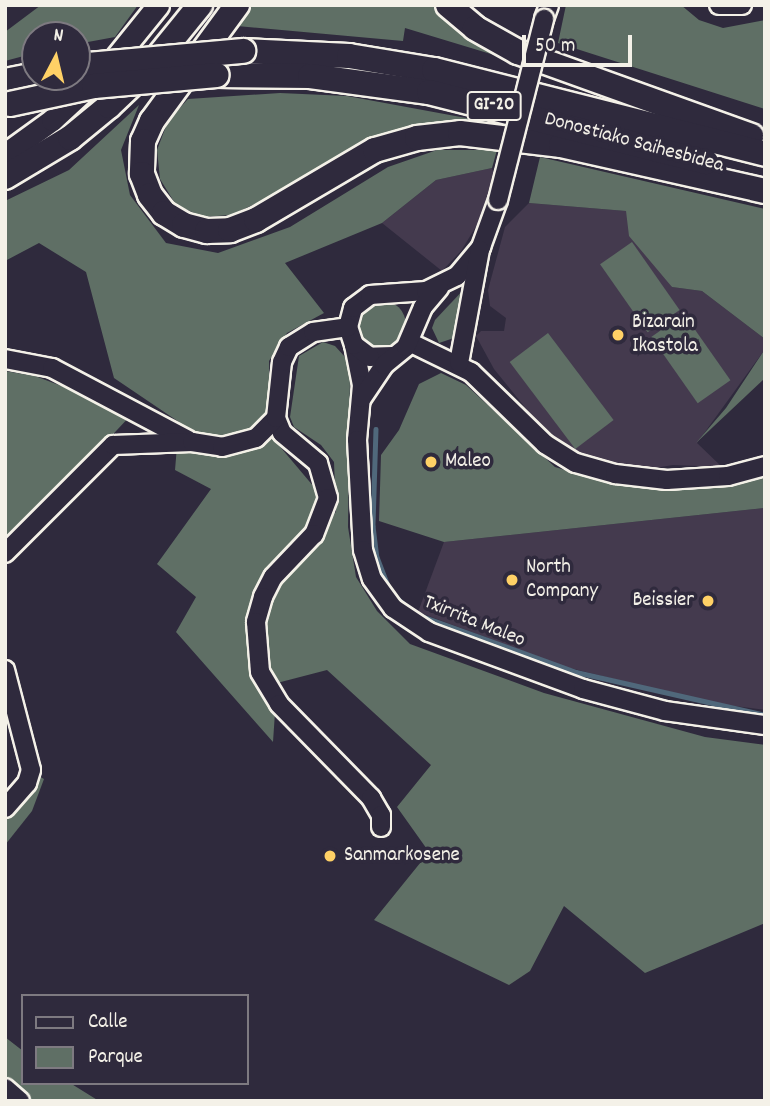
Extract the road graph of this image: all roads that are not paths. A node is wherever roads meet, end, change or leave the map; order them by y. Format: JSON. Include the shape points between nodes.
{"nodes":[{"id":1,"x":158,"y":5,"type":"edge"},
{"id":2,"x":200,"y":5,"type":"edge"},
{"id":3,"x":237,"y":5,"type":"edge"},
{"id":4,"x":448,"y":5,"type":"edge"},
{"id":5,"x":719,"y":5,"type":"edge"},
{"id":6,"x":742,"y":5,"type":"edge"},
{"id":7,"x":547,"y":12,"type":"edge"},
{"id":8,"x":91,"y":65,"type":"edge"},
{"id":9,"x":21,"y":86,"type":"edge"},
{"id":10,"x":7,"y":97,"type":"edge"},
{"id":11,"x":765,"y":141,"type":"edge"},
{"id":12,"x":5,"y":154,"type":"edge"},
{"id":13,"x":765,"y":154,"type":"edge"},
{"id":14,"x":5,"y":177,"type":"edge"},
{"id":15,"x":765,"y":177,"type":"edge"},
{"id":16,"x":765,"y":191,"type":"edge"},
{"id":17,"x":481,"y":247,"type":"junction"},
{"id":18,"x":439,"y":288,"type":"junction"},
{"id":19,"x":387,"y":294,"type":"junction"},
{"id":20,"x":348,"y":327,"type":"junction"},
{"id":21,"x":411,"y":338,"type":"junction"},
{"id":22,"x":354,"y":345,"type":"junction"},
{"id":23,"x":393,"y":356,"type":"junction"},
{"id":24,"x":5,"y":359,"type":"edge"},
{"id":25,"x":459,"y":363,"type":"junction"},
{"id":26,"x":362,"y":398,"type":"junction"},
{"id":27,"x":276,"y":418,"type":"junction"},
{"id":28,"x":192,"y":442,"type":"junction"},
{"id":29,"x":765,"y":466,"type":"edge"},
{"id":30,"x":5,"y":553,"type":"edge"},
{"id":31,"x":5,"y":670,"type":"edge"},
{"id":32,"x":765,"y":725,"type":"edge"},
{"id":33,"x":5,"y":808,"type":"edge"},
{"id":34,"x":381,"y":827,"type":"dead end"},
{"id":35,"x":5,"y":1088,"type":"edge"},
{"id":36,"x":20,"y":1101,"type":"edge"}],
"edges":[{"from":1,"to":12,"type":"main road","via":[[104,72],[52,120]]},
{"from":2,"to":14,"type":"highway","via":[[149,68],[109,106],[69,138]]},
{"from":3,"to":16,"type":"highway","via":[[152,121],[143,141],[142,174],[150,195],[184,225],[206,231],[230,230],[256,220],[375,150],[417,138],[460,133],[561,145]]},
{"from":4,"to":11,"type":"highway","via":[[475,28],[518,52]]},
{"from":5,"to":6,"type":"street"},
{"from":7,"to":17,"type":"street","bridge":true,"via":[[498,201]]},
{"from":8,"to":13,"type":"highway","name":"Donostiako Saihesbidea","number":"GI-20","bridge":true,"via":[[243,51],[349,56],[434,69]]},
{"from":9,"to":10,"type":"highway","name":"Donostiako Saihesbidea","number":"GI-20"},
{"from":10,"to":15,"type":"highway","name":"Donostiako Saihesbidea","number":"GI-20","bridge":true,"via":[[217,75],[323,77],[429,92]]},
{"from":17,"to":18,"type":"street","via":[[457,276]]},
{"from":17,"to":25,"type":"street"},
{"from":18,"to":19,"type":"street"},
{"from":18,"to":21,"type":"street","via":[[423,307]]},
{"from":19,"to":20,"type":"street","via":[[370,295],[358,302]]},
{"from":19,"to":21,"type":"street","via":[[409,309]]},
{"from":20,"to":22,"type":"street"},
{"from":20,"to":27,"type":"street","via":[[313,332],[289,347],[282,362]]},
{"from":21,"to":23,"type":"street"},
{"from":21,"to":25,"type":"street"},
{"from":22,"to":23,"type":"street","via":[[370,357]]},
{"from":22,"to":26,"type":"street","name":"Txirrita Maleo"},
{"from":23,"to":26,"type":"street"},
{"from":24,"to":28,"type":"street","via":[[52,368]]},
{"from":25,"to":29,"type":"street","via":[[545,444],[576,463],[615,474],[667,480],[728,476]]},
{"from":26,"to":32,"type":"street","name":"Txirrita Maleo","via":[[357,440],[363,550],[377,588],[404,618],[429,632],[594,693],[665,711]]},
{"from":27,"to":28,"type":"street","via":[[256,438],[233,447]]},
{"from":27,"to":34,"type":"street","via":[[282,433],[318,463],[328,498],[314,534],[273,577],[263,597],[256,622],[260,672],[279,704],[371,798],[381,816]]},
{"from":28,"to":30,"type":"street","via":[[113,444]]},
{"from":31,"to":33,"type":"street","via":[[31,770]]},
{"from":35,"to":36,"type":"street"}]}
